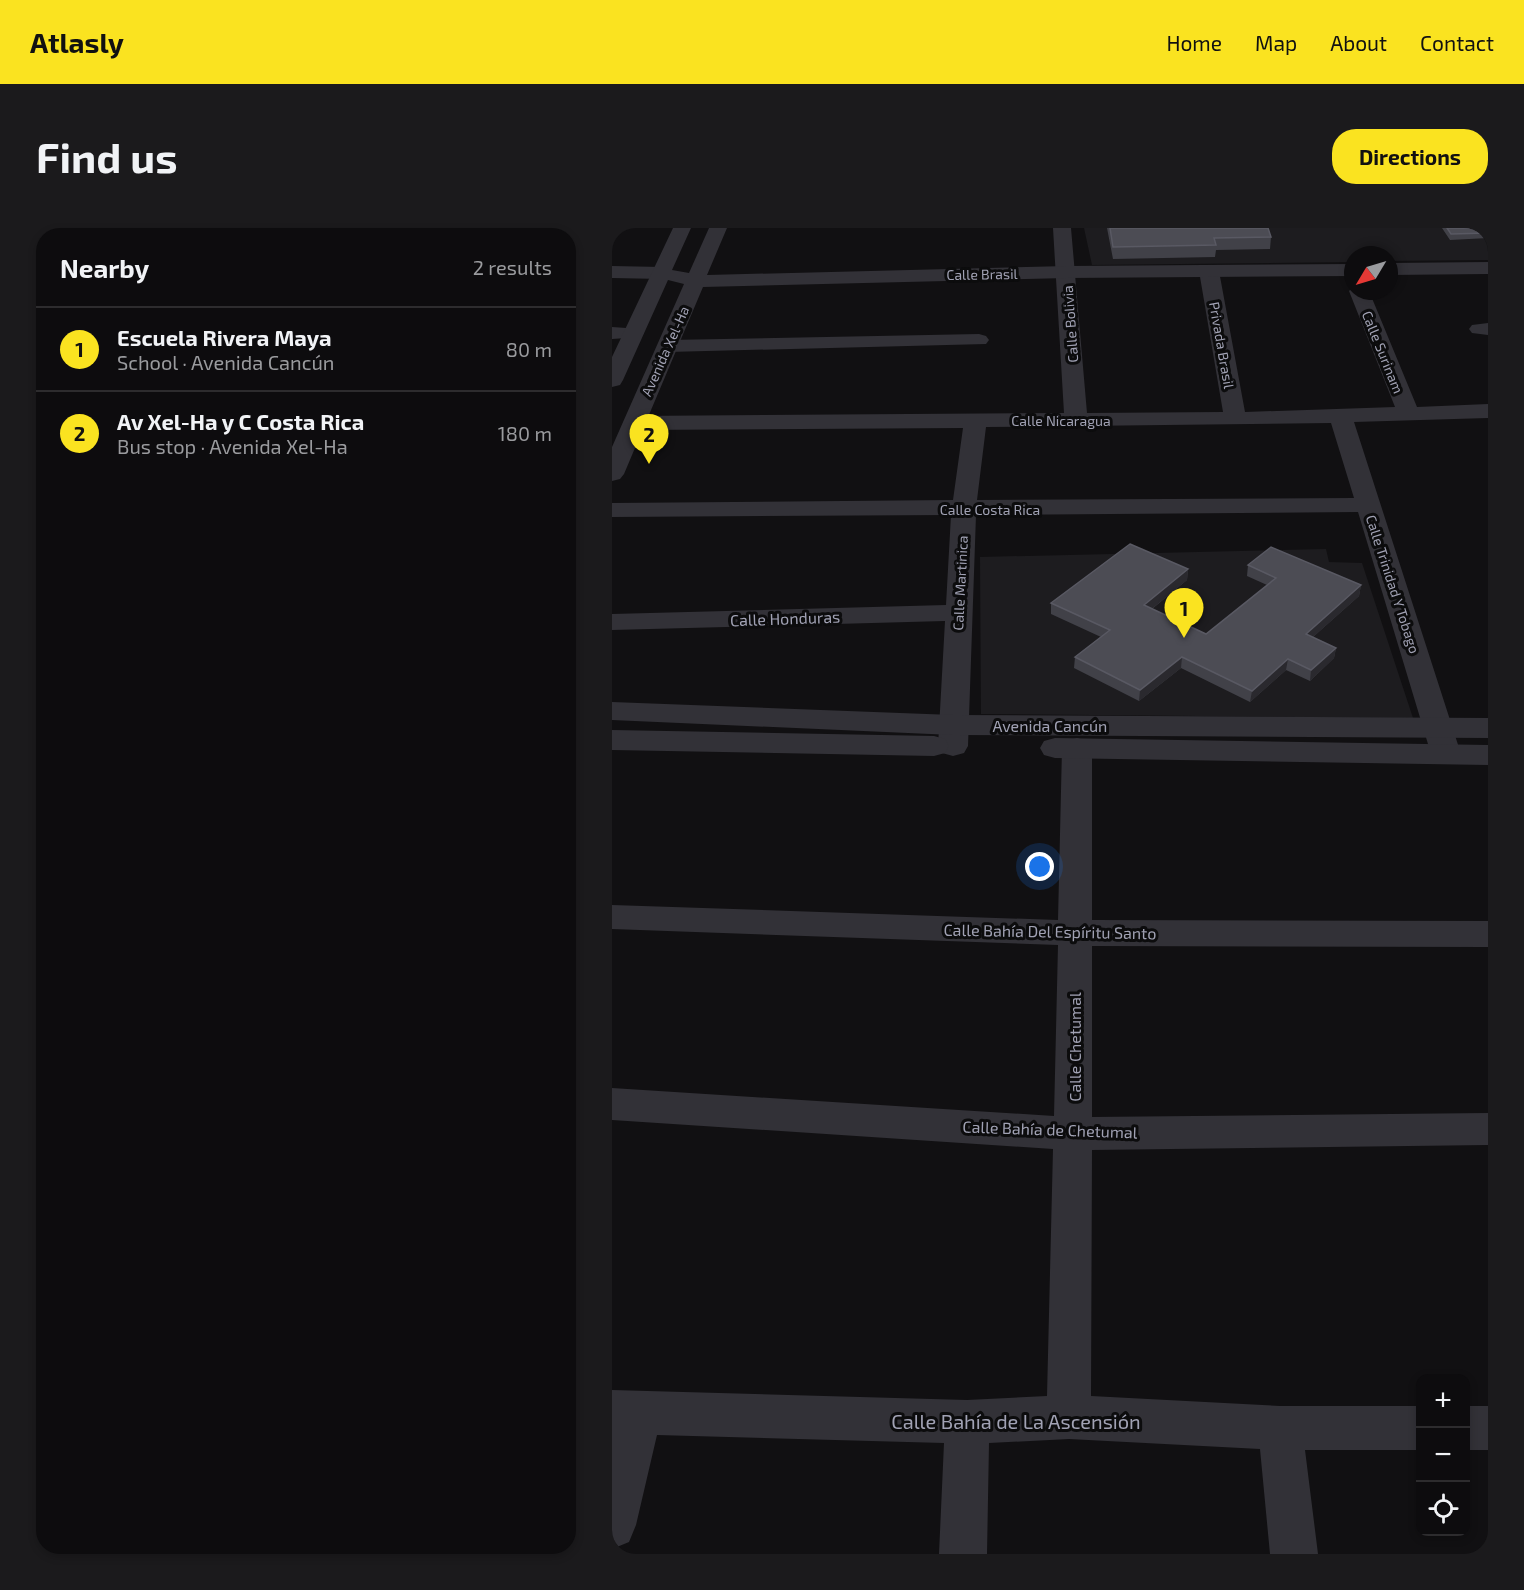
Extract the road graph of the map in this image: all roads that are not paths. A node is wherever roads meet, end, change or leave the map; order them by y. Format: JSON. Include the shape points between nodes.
{"nodes":[{"id":1,"x":682,"y":228,"type":"edge"},
{"id":2,"x":718,"y":228,"type":"edge"},
{"id":3,"x":1062,"y":228,"type":"edge"},
{"id":4,"x":1488,"y":268,"type":"edge"},
{"id":5,"x":1398,"y":269,"type":"edge"},
{"id":6,"x":1209,"y":271,"type":"junction"},
{"id":7,"x":612,"y":272,"type":"edge"},
{"id":8,"x":1067,"y":272,"type":"junction"},
{"id":9,"x":1344,"y":272,"type":"edge"},
{"id":10,"x":662,"y":273,"type":"junction"},
{"id":11,"x":697,"y":281,"type":"junction"},
{"id":12,"x":1363,"y":300,"type":"edge"},
{"id":13,"x":612,"y":333,"type":"edge"},
{"id":14,"x":634,"y":333,"type":"junction"},
{"id":15,"x":979,"y":340,"type":"dead end"},
{"id":16,"x":668,"y":346,"type":"junction"},
{"id":17,"x":612,"y":380,"type":"edge"},
{"id":18,"x":1488,"y":411,"type":"edge"},
{"id":19,"x":1408,"y":412,"type":"junction"},
{"id":20,"x":1340,"y":414,"type":"junction"},
{"id":21,"x":1235,"y":419,"type":"junction"},
{"id":22,"x":1076,"y":420,"type":"junction"},
{"id":23,"x":975,"y":421,"type":"junction"},
{"id":24,"x":634,"y":423,"type":"junction"},
{"id":25,"x":612,"y":474,"type":"edge"},
{"id":26,"x":1368,"y":505,"type":"junction"},
{"id":27,"x":964,"y":509,"type":"junction"},
{"id":28,"x":612,"y":510,"type":"edge"},
{"id":29,"x":957,"y":613,"type":"junction"},
{"id":30,"x":612,"y":622,"type":"edge"},
{"id":31,"x":612,"y":711,"type":"edge"},
{"id":32,"x":1488,"y":728,"type":"edge"},
{"id":33,"x":953,"y":735,"type":"junction"},
{"id":34,"x":612,"y":740,"type":"edge"},
{"id":35,"x":1443,"y":741,"type":"junction"},
{"id":36,"x":1077,"y":748,"type":"junction"},
{"id":37,"x":1488,"y":755,"type":"edge"},
{"id":38,"x":612,"y":917,"type":"edge"},
{"id":39,"x":1074,"y":933,"type":"junction"},
{"id":40,"x":1488,"y":934,"type":"edge"},
{"id":41,"x":612,"y":1104,"type":"edge"},
{"id":42,"x":1488,"y":1129,"type":"edge"},
{"id":43,"x":1074,"y":1134,"type":"junction"},
{"id":44,"x":626,"y":1412,"type":"edge"},
{"id":45,"x":1069,"y":1417,"type":"junction"},
{"id":46,"x":967,"y":1422,"type":"junction"},
{"id":47,"x":1280,"y":1428,"type":"junction"},
{"id":48,"x":1416,"y":1428,"type":"edge"},
{"id":49,"x":1470,"y":1428,"type":"edge"},
{"id":50,"x":1488,"y":1428,"type":"edge"},
{"id":51,"x":612,"y":1526,"type":"edge"},
{"id":52,"x":963,"y":1554,"type":"edge"},
{"id":53,"x":1294,"y":1554,"type":"edge"}],
"edges":[{"from":1,"to":10,"type":"street"},
{"from":2,"to":11,"type":"street","name":"Avenida Xel-Ha"},
{"from":3,"to":8,"type":"street","name":"Calle Bolivia"},
{"from":4,"to":5,"type":"street"},
{"from":6,"to":8,"type":"street","name":"Calle Brasil"},
{"from":6,"to":9,"type":"street","name":"Calle Brasil"},
{"from":6,"to":21,"type":"street","name":"Privada Brasil"},
{"from":7,"to":10,"type":"street","name":"Calle Brasil"},
{"from":8,"to":11,"type":"street","name":"Calle Brasil"},
{"from":8,"to":22,"type":"street","name":"Calle Bolivia"},
{"from":10,"to":11,"type":"street","name":"Calle Brasil"},
{"from":10,"to":14,"type":"street"},
{"from":11,"to":16,"type":"street","name":"Avenida Xel-Ha"},
{"from":12,"to":19,"type":"street","name":"Calle Surinam"},
{"from":13,"to":14,"type":"street"},
{"from":14,"to":17,"type":"street"},
{"from":15,"to":16,"type":"street"},
{"from":16,"to":24,"type":"street","name":"Avenida Xel-Ha"},
{"from":18,"to":19,"type":"street","name":"Calle Nicaragua"},
{"from":19,"to":20,"type":"street","name":"Calle Nicaragua"},
{"from":20,"to":21,"type":"street","name":"Calle Nicaragua"},
{"from":20,"to":26,"type":"street","name":"Calle Trinidad Y Tobago"},
{"from":21,"to":22,"type":"street","name":"Calle Nicaragua"},
{"from":22,"to":23,"type":"street","name":"Calle Nicaragua"},
{"from":23,"to":24,"type":"street","name":"Calle Nicaragua"},
{"from":23,"to":27,"type":"street","name":"Calle Martinica"},
{"from":24,"to":25,"type":"street","name":"Avenida Xel-Ha"},
{"from":26,"to":27,"type":"street","name":"Calle Costa Rica"},
{"from":26,"to":35,"type":"street","name":"Calle Trinidad Y Tobago"},
{"from":27,"to":28,"type":"street","name":"Calle Costa Rica"},
{"from":27,"to":29,"type":"street","name":"Calle Martinica"},
{"from":29,"to":30,"type":"street","name":"Calle Honduras"},
{"from":29,"to":33,"type":"street","name":"Calle Martinica"},
{"from":31,"to":33,"type":"street","name":"Avenida Cancún"},
{"from":32,"to":35,"type":"street","name":"Avenida Cancún"},
{"from":33,"to":34,"type":"street","name":"Avenida Cancún"},
{"from":33,"to":35,"type":"street","name":"Avenida Cancún"},
{"from":33,"to":36,"type":"street","name":"Avenida Cancún"},
{"from":35,"to":36,"type":"street","name":"Avenida Cancún"},
{"from":35,"to":37,"type":"street","name":"Avenida Cancún"},
{"from":36,"to":39,"type":"street","name":"Calle Chetumal"},
{"from":38,"to":39,"type":"street","name":"Calle Bahía Del Espíritu Santo"},
{"from":39,"to":40,"type":"street","name":"Calle Bahía Del Espíritu Santo"},
{"from":39,"to":43,"type":"street","name":"Calle Chetumal"},
{"from":41,"to":43,"type":"street","name":"Calle Bahía de Chetumal"},
{"from":42,"to":43,"type":"street","name":"Calle Bahía de Chetumal"},
{"from":43,"to":45,"type":"street","name":"Calle Chetumal"},
{"from":44,"to":46,"type":"street","name":"Calle Bahía de La Ascensión"},
{"from":44,"to":51,"type":"street"},
{"from":45,"to":46,"type":"street","name":"Calle Bahía de La Ascensión"},
{"from":45,"to":47,"type":"street","name":"Calle Bahía de La Ascensión"},
{"from":46,"to":52,"type":"street"},
{"from":47,"to":48,"type":"street","name":"Calle Bahía de La Ascensión"},
{"from":47,"to":53,"type":"street"},
{"from":49,"to":50,"type":"street"}]}
